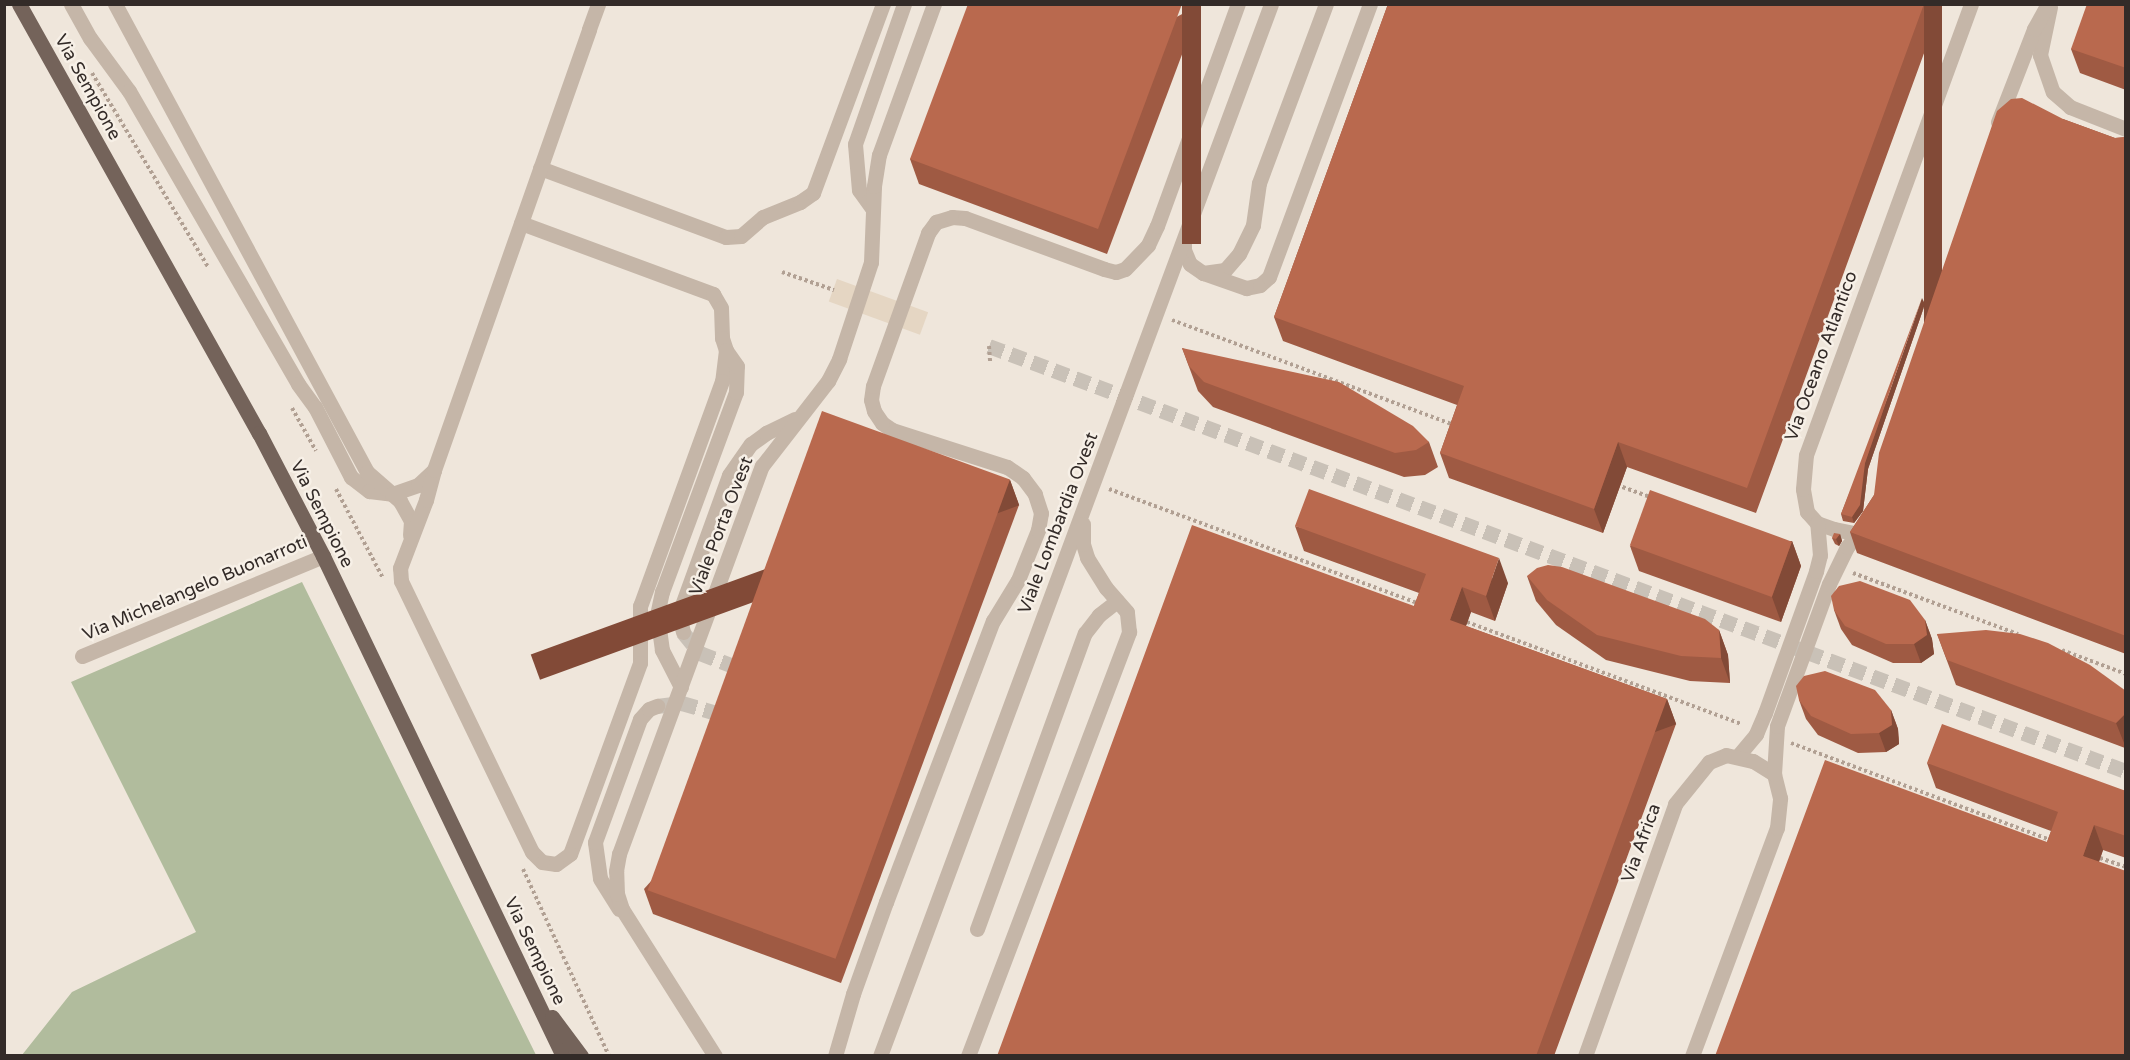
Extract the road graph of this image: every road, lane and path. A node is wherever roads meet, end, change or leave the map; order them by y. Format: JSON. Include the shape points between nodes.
{"nodes":[{"id":1,"x":19,"y":4,"type":"edge"},
{"id":2,"x":71,"y":4,"type":"edge"},
{"id":3,"x":116,"y":4,"type":"edge"},
{"id":4,"x":598,"y":4,"type":"edge"},
{"id":5,"x":883,"y":4,"type":"edge"},
{"id":6,"x":904,"y":4,"type":"edge"},
{"id":7,"x":934,"y":4,"type":"edge"},
{"id":8,"x":1238,"y":4,"type":"edge"},
{"id":9,"x":1271,"y":4,"type":"edge"},
{"id":10,"x":1326,"y":4,"type":"edge"},
{"id":11,"x":1370,"y":4,"type":"edge"},
{"id":12,"x":1971,"y":4,"type":"edge"},
{"id":13,"x":2049,"y":4,"type":"edge"},
{"id":14,"x":88,"y":68,"type":"dead end"},
{"id":15,"x":2016,"y":111,"type":"edge"},
{"id":16,"x":2126,"y":129,"type":"edge"},
{"id":17,"x":540,"y":168,"type":"junction"},
{"id":18,"x":872,"y":208,"type":"junction"},
{"id":19,"x":521,"y":223,"type":"junction"},
{"id":20,"x":1184,"y":239,"type":"junction"},
{"id":21,"x":211,"y":272,"type":"dead end"},
{"id":22,"x":782,"y":272,"type":"dead end"},
{"id":23,"x":1203,"y":273,"type":"junction"},
{"id":24,"x":834,"y":290,"type":"dead end"},
{"id":25,"x":1155,"y":314,"type":"junction"},
{"id":26,"x":989,"y":346,"type":"dead end"},
{"id":27,"x":726,"y":350,"type":"junction"},
{"id":28,"x":990,"y":362,"type":"dead end"},
{"id":29,"x":290,"y":404,"type":"dead end"},
{"id":30,"x":798,"y":418,"type":"junction"},
{"id":31,"x":1458,"y":427,"type":"edge"},
{"id":32,"x":317,"y":454,"type":"dead end"},
{"id":33,"x":434,"y":470,"type":"junction"},
{"id":34,"x":1094,"y":483,"type":"junction"},
{"id":35,"x":334,"y":484,"type":"dead end"},
{"id":36,"x":392,"y":494,"type":"junction"},
{"id":37,"x":1084,"y":509,"type":"junction"},
{"id":38,"x":1872,"y":515,"type":"edge"},
{"id":39,"x":1817,"y":523,"type":"junction"},
{"id":40,"x":1859,"y":534,"type":"junction"},
{"id":41,"x":410,"y":538,"type":"junction"},
{"id":42,"x":323,"y":556,"type":"junction"},
{"id":43,"x":387,"y":587,"type":"dead end"},
{"id":44,"x":1117,"y":601,"type":"junction"},
{"id":45,"x":1431,"y":609,"type":"edge"},
{"id":46,"x":683,"y":633,"type":"tunnel mouth"},
{"id":47,"x":82,"y":656,"type":"dead end"},
{"id":48,"x":681,"y":687,"type":"junction"},
{"id":49,"x":657,"y":706,"type":"tunnel mouth"},
{"id":50,"x":1737,"y":757,"type":"junction"},
{"id":51,"x":1774,"y":774,"type":"junction"},
{"id":52,"x":2100,"y":858,"type":"dead end"},
{"id":53,"x":522,"y":867,"type":"dead end"},
{"id":54,"x":2126,"y":867,"type":"edge"},
{"id":55,"x":633,"y":928,"type":"junction"},
{"id":56,"x":977,"y":929,"type":"dead end"},
{"id":57,"x":534,"y":993,"type":"junction"},
{"id":58,"x":563,"y":1056,"type":"edge"},
{"id":59,"x":581,"y":1056,"type":"edge"},
{"id":60,"x":609,"y":1056,"type":"edge"},
{"id":61,"x":715,"y":1056,"type":"edge"},
{"id":62,"x":835,"y":1056,"type":"edge"},
{"id":63,"x":880,"y":1056,"type":"edge"},
{"id":64,"x":968,"y":1056,"type":"edge"},
{"id":65,"x":1585,"y":1056,"type":"edge"},
{"id":66,"x":1692,"y":1056,"type":"edge"}],
"edges":[{"from":1,"to":42,"type":"main road","name":"Via Sempione","via":[[254,424]]},
{"from":2,"to":36,"type":"street","via":[[90,38],[129,90],[298,384],[315,407],[351,477],[369,490]]},
{"from":3,"to":36,"type":"street","via":[[367,472]]},
{"from":4,"to":17,"type":"street"},
{"from":5,"to":17,"type":"street","via":[[813,193],[763,217],[741,236],[726,237]]},
{"from":6,"to":18,"type":"street","via":[[855,144],[859,190]]},
{"from":7,"to":18,"type":"street","name":"Viale Porta Ovest","via":[[885,138],[876,168]]},
{"from":8,"to":62,"type":"street","via":[[1157,226],[1148,245],[1125,269],[1104,269],[965,218],[936,222],[928,233],[873,386],[870,399],[874,411],[892,430],[1007,467],[1023,478],[1035,494],[1041,513],[1031,550],[993,621],[923,805],[853,994]]},
{"from":9,"to":20,"type":"street","name":"Viale Lombardia Ovest"},
{"from":10,"to":23,"type":"street","via":[[1259,183],[1250,231],[1239,254],[1225,270]]},
{"from":11,"to":23,"type":"street","via":[[1269,277],[1260,285],[1246,288]]},
{"from":12,"to":39,"type":"street","name":"Via Oceano Atlantico","via":[[1806,455],[1803,489],[1807,512]]},
{"from":13,"to":15,"type":"street","via":[[2034,29],[1994,133],[2006,115]]},
{"from":13,"to":16,"type":"street","via":[[2040,55],[2053,92],[2070,107]]},
{"from":14,"to":21,"type":"path"},
{"from":17,"to":19,"type":"street"},
{"from":18,"to":30,"type":"street","name":"Viale Porta Ovest","via":[[871,262],[839,359],[828,381]]},
{"from":19,"to":27,"type":"street","via":[[713,294],[721,308]]},
{"from":19,"to":33,"type":"street"},
{"from":20,"to":23,"type":"street","via":[[1190,264]]},
{"from":20,"to":25,"type":"street","name":"Viale Lombardia Ovest"},
{"from":22,"to":24,"type":"path"},
{"from":25,"to":31,"type":"path"},
{"from":25,"to":34,"type":"street","name":"Viale Lombardia Ovest"},
{"from":26,"to":28,"type":"path"},
{"from":27,"to":41,"type":"street","via":[[722,381],[640,606],[640,663],[570,854],[561,862],[542,862],[532,852],[401,581],[399,568]]},
{"from":27,"to":48,"type":"street","via":[[737,366],[736,392],[657,615],[662,650]]},
{"from":29,"to":32,"type":"path"},
{"from":30,"to":46,"type":"street","via":[[751,444],[729,475],[682,605]]},
{"from":30,"to":48,"type":"street","name":"Viale Porta Ovest","via":[[762,466]]},
{"from":33,"to":36,"type":"street","via":[[418,485]]},
{"from":33,"to":41,"type":"street"},
{"from":34,"to":37,"type":"street","name":"Viale Lombardia Ovest"},
{"from":34,"to":45,"type":"path"},
{"from":35,"to":43,"type":"path"},
{"from":36,"to":41,"type":"street","via":[[408,511]]},
{"from":37,"to":44,"type":"street","via":[[1082,533],[1087,557]]},
{"from":37,"to":63,"type":"street","name":"Viale Lombardia Ovest"},
{"from":38,"to":40,"type":"street"},
{"from":39,"to":40,"type":"street"},
{"from":39,"to":50,"type":"street","via":[[1820,555],[1816,572],[1756,734]]},
{"from":40,"to":51,"type":"street","via":[[1847,547],[1828,584],[1777,726]]},
{"from":42,"to":47,"type":"street","name":"Via Michelangelo Buonarroti"},
{"from":42,"to":57,"type":"main road","name":"Via Sempione"},
{"from":44,"to":56,"type":"street","via":[[1085,633]]},
{"from":44,"to":64,"type":"street","via":[[1127,612],[1129,632]]},
{"from":48,"to":55,"type":"street","name":"Viale Porta Ovest","via":[[619,854],[617,894]]},
{"from":49,"to":55,"type":"street","via":[[640,719],[595,842],[600,878]]},
{"from":50,"to":51,"type":"street","via":[[1754,761]]},
{"from":50,"to":65,"type":"street","name":"Via Africa","via":[[1726,755],[1709,762],[1675,804]]},
{"from":51,"to":66,"type":"street","via":[[1780,798],[1777,828]]},
{"from":52,"to":54,"type":"path"},
{"from":53,"to":60,"type":"path"},
{"from":55,"to":61,"type":"street","name":"Viale Porta Ovest"},
{"from":57,"to":58,"type":"main road","name":"Via Sempione"},
{"from":57,"to":59,"type":"main road"}]}
